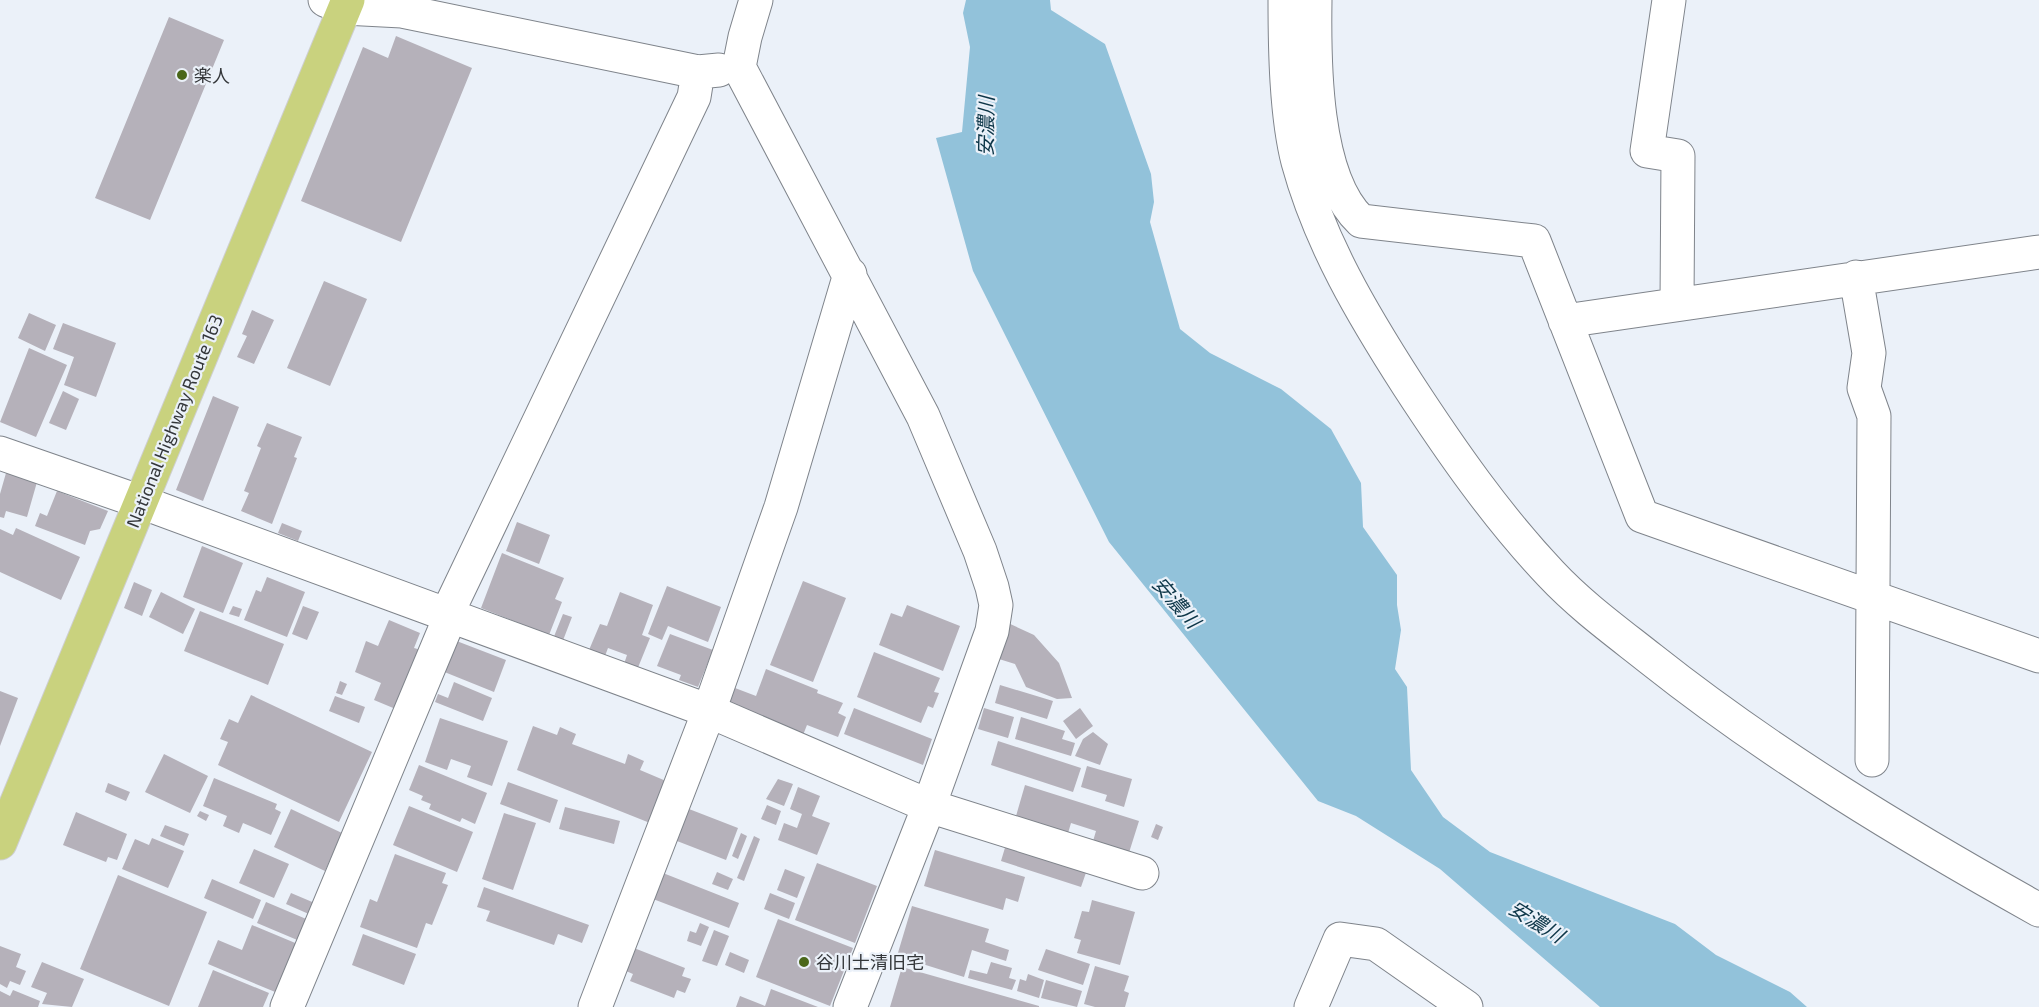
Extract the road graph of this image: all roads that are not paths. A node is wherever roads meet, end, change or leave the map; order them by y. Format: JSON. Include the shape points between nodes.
{"nodes":[{"id":1,"x":756,"y":0,"type":"edge"},
{"id":2,"x":1285,"y":0,"type":"edge"},
{"id":3,"x":1315,"y":0,"type":"edge"},
{"id":4,"x":1669,"y":0,"type":"edge"},
{"id":5,"x":339,"y":3,"type":"edge"},
{"id":6,"x":739,"y":67,"type":"junction"},
{"id":7,"x":698,"y":72,"type":"junction"},
{"id":8,"x":2039,"y":252,"type":"edge"},
{"id":9,"x":850,"y":274,"type":"junction"},
{"id":10,"x":1856,"y":277,"type":"junction"},
{"id":11,"x":1677,"y":304,"type":"junction"},
{"id":12,"x":1565,"y":321,"type":"junction"},
{"id":13,"x":0,"y":453,"type":"edge"},
{"id":14,"x":141,"y":502,"type":"junction"},
{"id":15,"x":1874,"y":598,"type":"junction"},
{"id":16,"x":448,"y":617,"type":"junction"},
{"id":17,"x":2039,"y":656,"type":"edge"},
{"id":18,"x":709,"y":711,"type":"junction"},
{"id":19,"x":1872,"y":760,"type":"dead end"},
{"id":20,"x":929,"y":806,"type":"junction"},
{"id":21,"x":0,"y":843,"type":"edge"},
{"id":22,"x":1142,"y":873,"type":"dead end"},
{"id":23,"x":2039,"y":910,"type":"edge"},
{"id":24,"x":287,"y":1007,"type":"edge"},
{"id":25,"x":595,"y":1007,"type":"edge"},
{"id":26,"x":850,"y":1007,"type":"edge"},
{"id":27,"x":1311,"y":1007,"type":"edge"},
{"id":28,"x":1466,"y":1007,"type":"edge"}],
"edges":[{"from":1,"to":6,"type":"street"},
{"from":2,"to":23,"type":"street","via":[[1291,121],[1298,161],[1339,270],[1441,436],[1513,531],[1553,577],[1603,622],[1702,700],[1880,818]]},
{"from":3,"to":12,"type":"street","via":[[1318,102],[1332,173],[1346,204],[1361,221],[1534,242]]},
{"from":4,"to":11,"type":"street","via":[[1647,151],[1678,156]]},
{"from":5,"to":7,"type":"street","via":[[402,10]]},
{"from":5,"to":14,"type":"highway","name":"National Highway Route 163"},
{"from":6,"to":7,"type":"street"},
{"from":6,"to":9,"type":"street"},
{"from":7,"to":16,"type":"street","via":[[694,97]]},
{"from":8,"to":10,"type":"street"},
{"from":9,"to":18,"type":"street","via":[[781,507]]},
{"from":9,"to":20,"type":"street","via":[[923,416],[981,551],[996,604],[992,631]]},
{"from":10,"to":11,"type":"street"},
{"from":10,"to":15,"type":"street","via":[[1869,353],[1864,388],[1874,416]]},
{"from":11,"to":12,"type":"street"},
{"from":12,"to":15,"type":"street","via":[[1642,516]]},
{"from":13,"to":14,"type":"street"},
{"from":14,"to":16,"type":"street"},
{"from":14,"to":21,"type":"highway","name":"National Highway Route 163"},
{"from":15,"to":17,"type":"street"},
{"from":15,"to":19,"type":"street"},
{"from":16,"to":18,"type":"street"},
{"from":16,"to":24,"type":"street"},
{"from":18,"to":20,"type":"street"},
{"from":18,"to":25,"type":"street"},
{"from":20,"to":22,"type":"street"},
{"from":20,"to":26,"type":"street"},
{"from":27,"to":28,"type":"street","via":[[1340,939],[1376,944]]}]}
